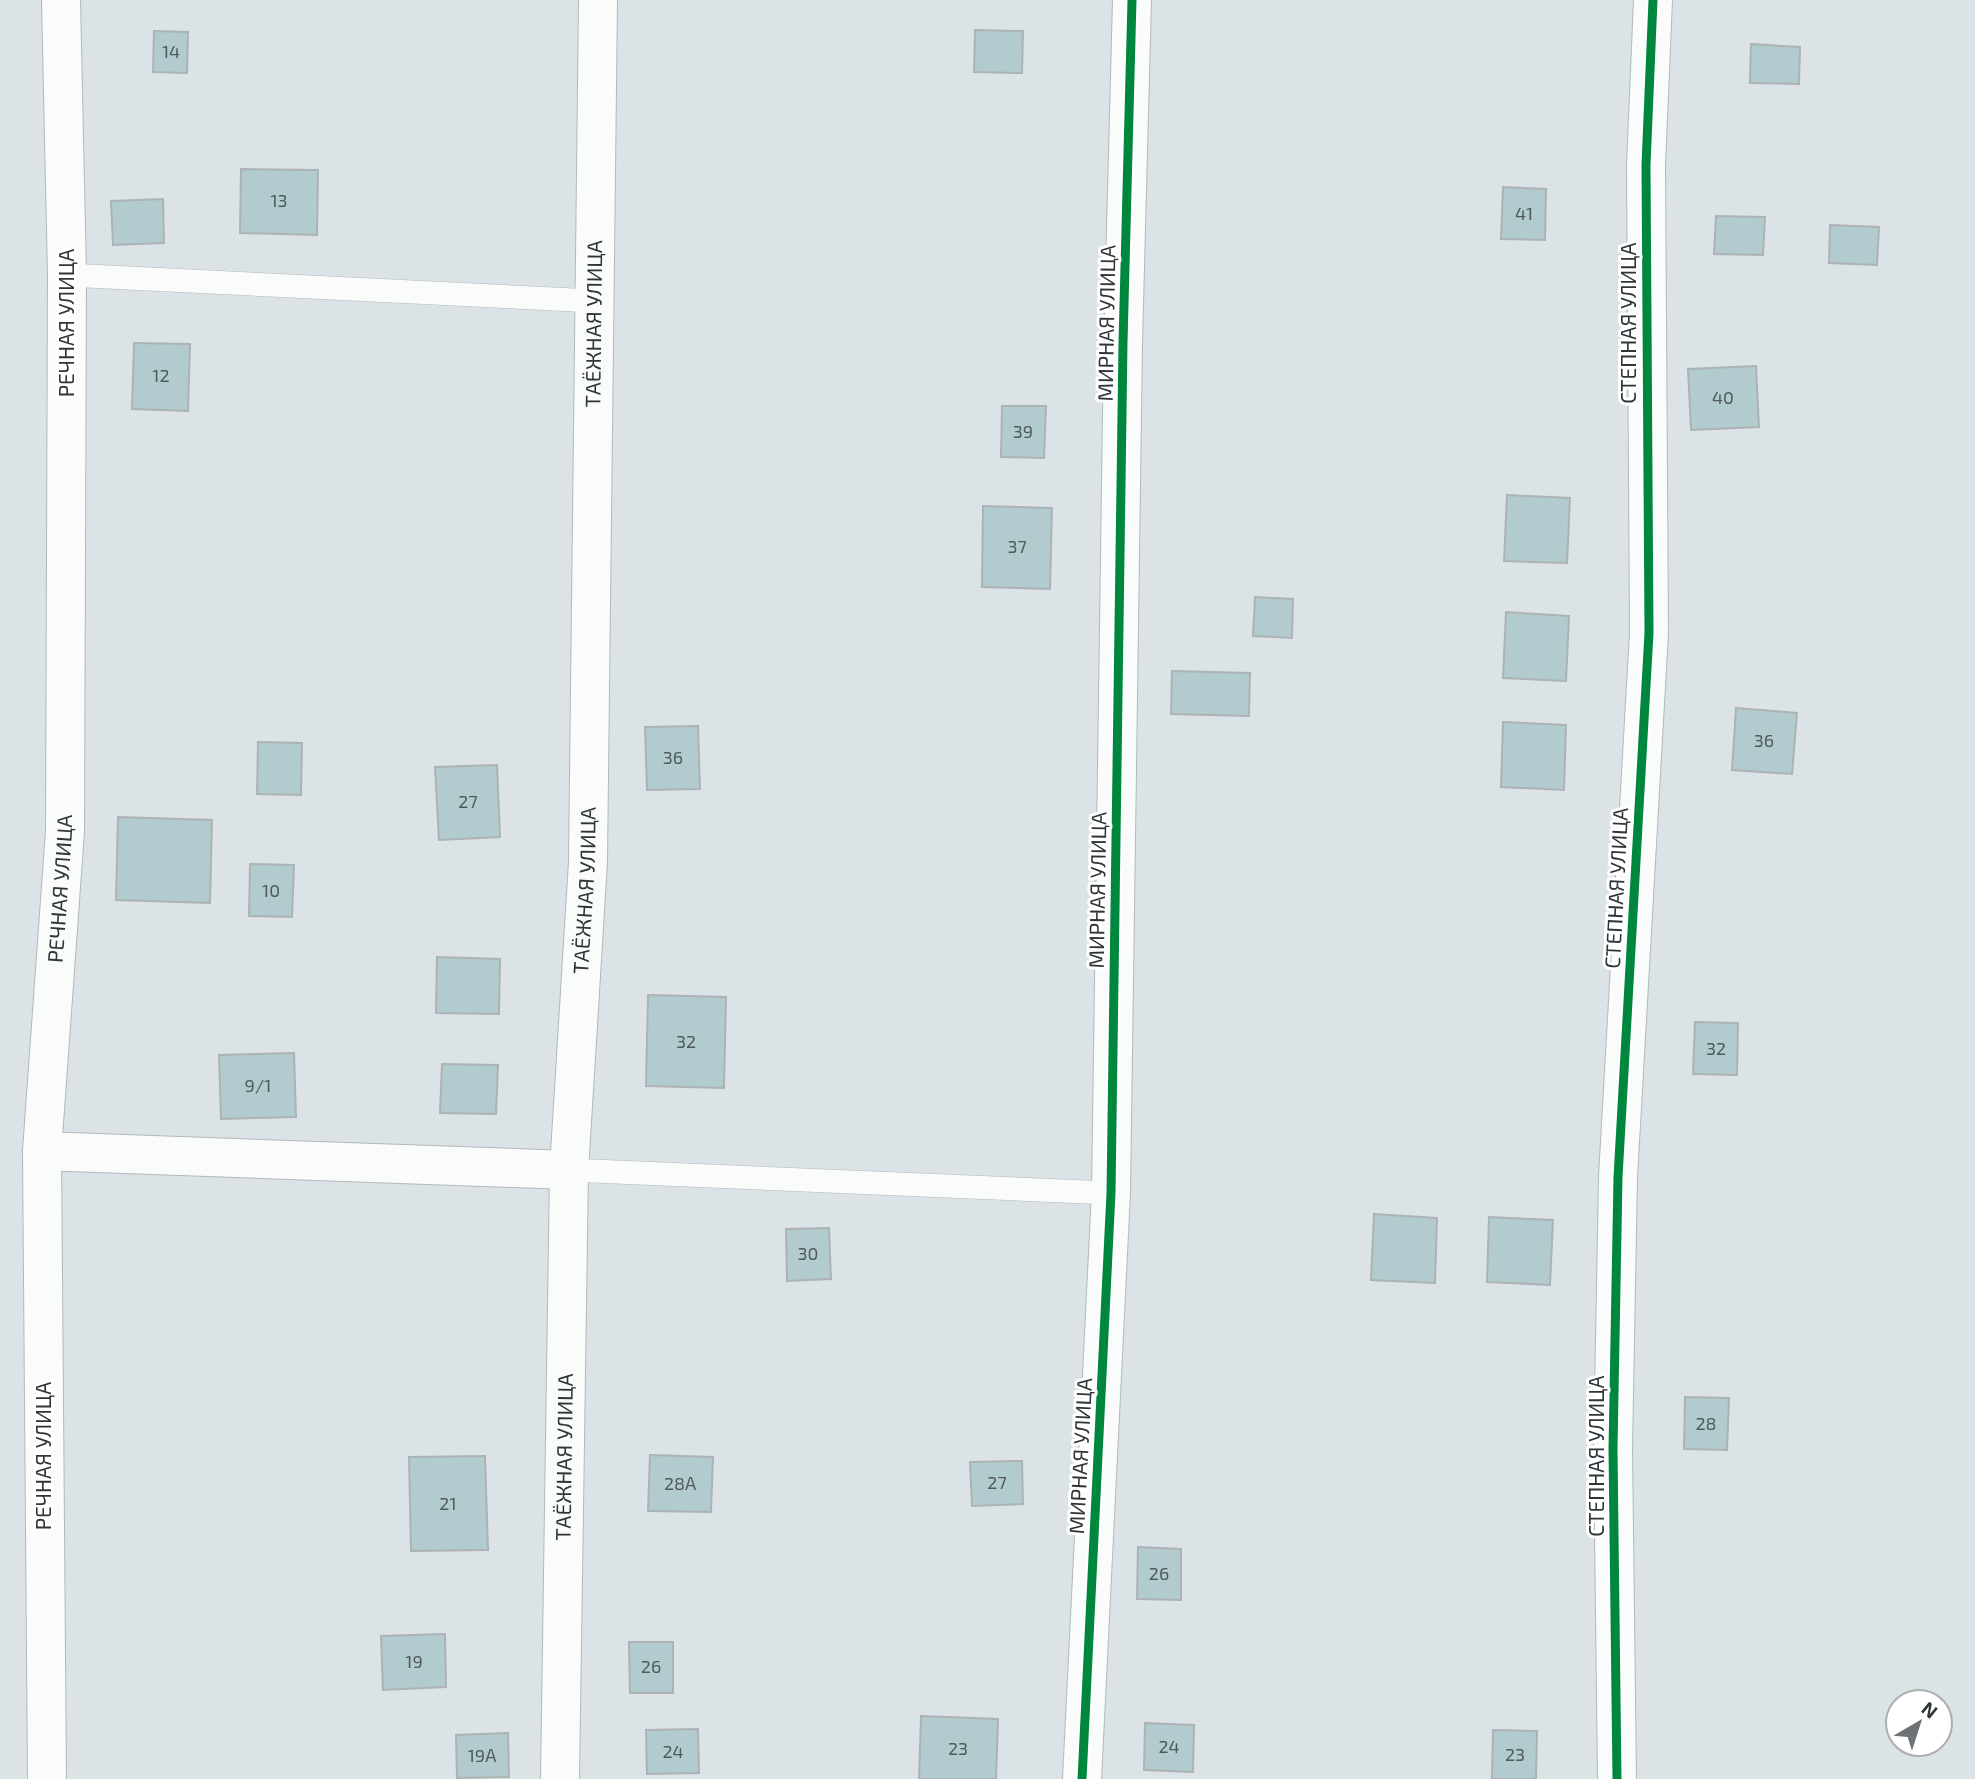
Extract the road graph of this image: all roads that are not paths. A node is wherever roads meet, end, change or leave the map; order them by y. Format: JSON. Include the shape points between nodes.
{"nodes":[{"id":1,"x":61,"y":0,"type":"edge"},
{"id":2,"x":598,"y":0,"type":"edge"},
{"id":3,"x":1132,"y":0,"type":"edge"},
{"id":4,"x":1653,"y":0,"type":"edge"},
{"id":5,"x":67,"y":275,"type":"junction"},
{"id":6,"x":594,"y":300,"type":"junction"},
{"id":7,"x":42,"y":1151,"type":"junction"},
{"id":8,"x":569,"y":1170,"type":"junction"},
{"id":9,"x":1111,"y":1193,"type":"junction"},
{"id":10,"x":47,"y":1779,"type":"edge"},
{"id":11,"x":561,"y":1779,"type":"edge"},
{"id":12,"x":1082,"y":1779,"type":"edge"},
{"id":13,"x":1616,"y":1779,"type":"edge"}],
"edges":[{"from":1,"to":5,"type":"street","name":"РЕЧНАЯ УЛИЦА"},
{"from":2,"to":6,"type":"street","name":"ТАЁЖНАЯ УЛИЦА"},
{"from":3,"to":9,"type":"street","name":"МИРНАЯ УЛИЦА"},
{"from":4,"to":13,"type":"street","name":"СТЕПНАЯ УЛИЦА","via":[[1646,165],[1650,633],[1618,1177],[1613,1449]]},
{"from":5,"to":6,"type":"lane"},
{"from":5,"to":7,"type":"street","name":"РЕЧНАЯ УЛИЦА","via":[[65,831]]},
{"from":6,"to":8,"type":"street","name":"ТАЁЖНАЯ УЛИЦА","via":[[588,862]]},
{"from":7,"to":8,"type":"street"},
{"from":7,"to":10,"type":"street","name":"РЕЧНАЯ УЛИЦА"},
{"from":8,"to":9,"type":"lane"},
{"from":8,"to":11,"type":"street","name":"ТАЁЖНАЯ УЛИЦА"},
{"from":9,"to":12,"type":"street","name":"МИРНАЯ УЛИЦА"}]}
